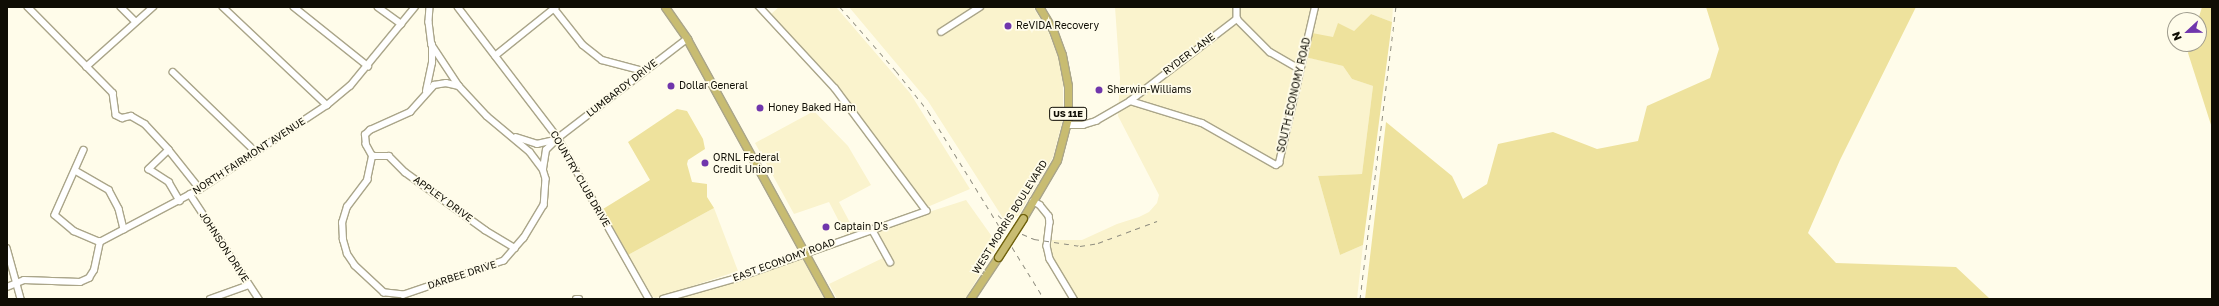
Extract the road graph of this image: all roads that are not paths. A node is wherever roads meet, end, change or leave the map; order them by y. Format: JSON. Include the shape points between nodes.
{"nodes":[{"id":1,"x":28,"y":7,"type":"edge"},
{"id":2,"x":121,"y":7,"type":"edge"},
{"id":3,"x":153,"y":7,"type":"edge"},
{"id":4,"x":223,"y":7,"type":"edge"},
{"id":5,"x":294,"y":7,"type":"edge"},
{"id":6,"x":378,"y":7,"type":"edge"},
{"id":7,"x":415,"y":7,"type":"edge"},
{"id":8,"x":430,"y":7,"type":"edge"},
{"id":9,"x":665,"y":7,"type":"edge"},
{"id":10,"x":759,"y":7,"type":"edge"},
{"id":11,"x":980,"y":7,"type":"edge"},
{"id":12,"x":1039,"y":7,"type":"edge"},
{"id":13,"x":1237,"y":7,"type":"edge"},
{"id":14,"x":1316,"y":7,"type":"edge"},
{"id":15,"x":461,"y":8,"type":"edge"},
{"id":16,"x":555,"y":8,"type":"edge"},
{"id":17,"x":1237,"y":19,"type":"junction"},
{"id":18,"x":135,"y":21,"type":"junction"},
{"id":19,"x":401,"y":24,"type":"junction"},
{"id":20,"x":941,"y":32,"type":"dead end"},
{"id":21,"x":687,"y":39,"type":"junction"},
{"id":22,"x":432,"y":45,"type":"junction"},
{"id":23,"x":495,"y":56,"type":"junction"},
{"id":24,"x":368,"y":66,"type":"junction"},
{"id":25,"x":86,"y":67,"type":"junction"},
{"id":26,"x":1299,"y":68,"type":"junction"},
{"id":27,"x":644,"y":71,"type":"junction"},
{"id":28,"x":173,"y":72,"type":"dead end"},
{"id":29,"x":460,"y":86,"type":"junction"},
{"id":30,"x":426,"y":91,"type":"junction"},
{"id":31,"x":1130,"y":101,"type":"junction"},
{"id":32,"x":327,"y":105,"type":"junction"},
{"id":33,"x":1067,"y":125,"type":"junction"},
{"id":34,"x":515,"y":136,"type":"junction"},
{"id":35,"x":558,"y":138,"type":"junction"},
{"id":36,"x":84,"y":150,"type":"dead end"},
{"id":37,"x":169,"y":150,"type":"junction"},
{"id":38,"x":255,"y":151,"type":"junction"},
{"id":39,"x":372,"y":156,"type":"junction"},
{"id":40,"x":543,"y":169,"type":"junction"},
{"id":41,"x":76,"y":171,"type":"junction"},
{"id":42,"x":200,"y":189,"type":"junction"},
{"id":43,"x":190,"y":194,"type":"junction"},
{"id":44,"x":180,"y":201,"type":"junction"},
{"id":45,"x":1033,"y":202,"type":"junction"},
{"id":46,"x":124,"y":229,"type":"junction"},
{"id":47,"x":872,"y":229,"type":"junction"},
{"id":48,"x":100,"y":242,"type":"junction"},
{"id":49,"x":7,"y":248,"type":"edge"},
{"id":50,"x":515,"y":248,"type":"junction"},
{"id":51,"x":804,"y":254,"type":"junction"},
{"id":52,"x":890,"y":262,"type":"dead end"},
{"id":53,"x":17,"y":283,"type":"junction"},
{"id":54,"x":249,"y":285,"type":"junction"},
{"id":55,"x":7,"y":287,"type":"edge"},
{"id":56,"x":22,"y":299,"type":"edge"},
{"id":57,"x":210,"y":299,"type":"edge"},
{"id":58,"x":259,"y":299,"type":"edge"},
{"id":59,"x":576,"y":299,"type":"edge"},
{"id":60,"x":579,"y":299,"type":"edge"},
{"id":61,"x":649,"y":299,"type":"edge"},
{"id":62,"x":663,"y":299,"type":"edge"},
{"id":63,"x":830,"y":299,"type":"edge"},
{"id":64,"x":970,"y":299,"type":"edge"},
{"id":65,"x":1074,"y":299,"type":"edge"}],
"edges":[{"from":1,"to":25,"type":"street"},
{"from":2,"to":18,"type":"street"},
{"from":3,"to":18,"type":"street"},
{"from":4,"to":32,"type":"street"},
{"from":5,"to":24,"type":"street"},
{"from":6,"to":19,"type":"street"},
{"from":7,"to":19,"type":"street","name":"NORTH FAIRMONT AVENUE"},
{"from":8,"to":22,"type":"street","name":"DARBEE DRIVE","via":[[428,22]]},
{"from":9,"to":21,"type":"main road"},
{"from":10,"to":47,"type":"street","name":"EAST ECONOMY ROAD","via":[[834,89],[926,211]]},
{"from":11,"to":20,"type":"street"},
{"from":12,"to":33,"type":"main road","name":"WEST MORRIS BOULEVARD","number":"US 11E","via":[[1053,30],[1065,65],[1068,86]]},
{"from":13,"to":17,"type":"street"},
{"from":14,"to":26,"type":"street","name":"SOUTH ECONOMY ROAD"},
{"from":15,"to":23,"type":"street","name":"COUNTRY CLUB DRIVE"},
{"from":16,"to":23,"type":"street"},
{"from":16,"to":27,"type":"street","via":[[583,45],[602,60]]},
{"from":17,"to":26,"type":"street","via":[[1270,52]]},
{"from":17,"to":31,"type":"street","name":"RYDER LANE"},
{"from":18,"to":25,"type":"street"},
{"from":19,"to":24,"type":"street","name":"NORTH FAIRMONT AVENUE"},
{"from":21,"to":27,"type":"street","name":"LUMBARDY DRIVE"},
{"from":21,"to":51,"type":"main road"},
{"from":22,"to":29,"type":"street","name":"DARBEE DRIVE"},
{"from":22,"to":30,"type":"street","name":"DARBEE DRIVE","via":[[432,63]]},
{"from":23,"to":35,"type":"street","name":"COUNTRY CLUB DRIVE"},
{"from":24,"to":32,"type":"street","name":"NORTH FAIRMONT AVENUE","via":[[350,86]]},
{"from":25,"to":37,"type":"street","via":[[113,93],[116,115],[136,118]]},
{"from":26,"to":31,"type":"street","name":"SOUTH ECONOMY ROAD","via":[[1276,165],[1202,123]]},
{"from":27,"to":35,"type":"street","name":"LUMBARDY DRIVE"},
{"from":28,"to":38,"type":"street"},
{"from":29,"to":30,"type":"street","name":"DARBEE DRIVE","via":[[446,83],[434,85]]},
{"from":29,"to":34,"type":"street","name":"DARBEE DRIVE","via":[[487,116]]},
{"from":30,"to":39,"type":"street","name":"DARBEE DRIVE","via":[[410,112],[370,130],[366,135],[366,145]]},
{"from":31,"to":33,"type":"street","name":"RYDER LANE","via":[[1083,126]]},
{"from":32,"to":38,"type":"street","name":"NORTH FAIRMONT AVENUE"},
{"from":33,"to":45,"type":"main road","name":"WEST MORRIS BOULEVARD","number":"US 11E","via":[[1057,160]]},
{"from":34,"to":35,"type":"street","via":[[537,144]]},
{"from":34,"to":40,"type":"street","name":"DARBEE DRIVE"},
{"from":35,"to":40,"type":"street","via":[[546,150]]},
{"from":35,"to":61,"type":"street","name":"COUNTRY CLUB DRIVE"},
{"from":36,"to":41,"type":"street"},
{"from":37,"to":42,"type":"street"},
{"from":37,"to":44,"type":"street","via":[[149,169],[169,182]]},
{"from":38,"to":42,"type":"street","name":"NORTH FAIRMONT AVENUE"},
{"from":39,"to":50,"type":"street","name":"APPLEY DRIVE","via":[[389,156],[411,176],[485,230]]},
{"from":39,"to":50,"type":"street","name":"DARBEE DRIVE","via":[[367,180],[346,207],[342,223],[342,240],[355,266],[384,293],[404,295],[491,267],[504,261]]},
{"from":40,"to":50,"type":"street","name":"DARBEE DRIVE","via":[[546,179],[544,205],[537,220]]},
{"from":41,"to":46,"type":"street","via":[[109,190],[119,209]]},
{"from":41,"to":48,"type":"street","via":[[56,215],[74,231]]},
{"from":42,"to":43,"type":"street","name":"NORTH FAIRMONT AVENUE"},
{"from":43,"to":44,"type":"street","name":"NORTH FAIRMONT AVENUE"},
{"from":43,"to":54,"type":"street","name":"JOHNSON DRIVE"},
{"from":44,"to":46,"type":"street","name":"NORTH FAIRMONT AVENUE"},
{"from":45,"to":64,"type":"main road","name":"WEST MORRIS BOULEVARD","number":"US 11E","bridge":true},
{"from":45,"to":65,"type":"street","via":[[1044,209],[1048,216],[1050,222],[1047,246],[1050,259]]},
{"from":46,"to":48,"type":"street","name":"NORTH FAIRMONT AVENUE"},
{"from":47,"to":51,"type":"street","name":"EAST ECONOMY ROAD"},
{"from":47,"to":52,"type":"street"},
{"from":48,"to":53,"type":"street","via":[[94,270],[89,278],[80,282],[24,280]]},
{"from":49,"to":53,"type":"street"},
{"from":51,"to":62,"type":"street","name":"EAST ECONOMY ROAD","via":[[737,278]]},
{"from":51,"to":63,"type":"main road"},
{"from":53,"to":55,"type":"street"},
{"from":53,"to":56,"type":"street"},
{"from":54,"to":57,"type":"street"},
{"from":54,"to":58,"type":"street","name":"JOHNSON DRIVE"},
{"from":59,"to":60,"type":"street"}]}
